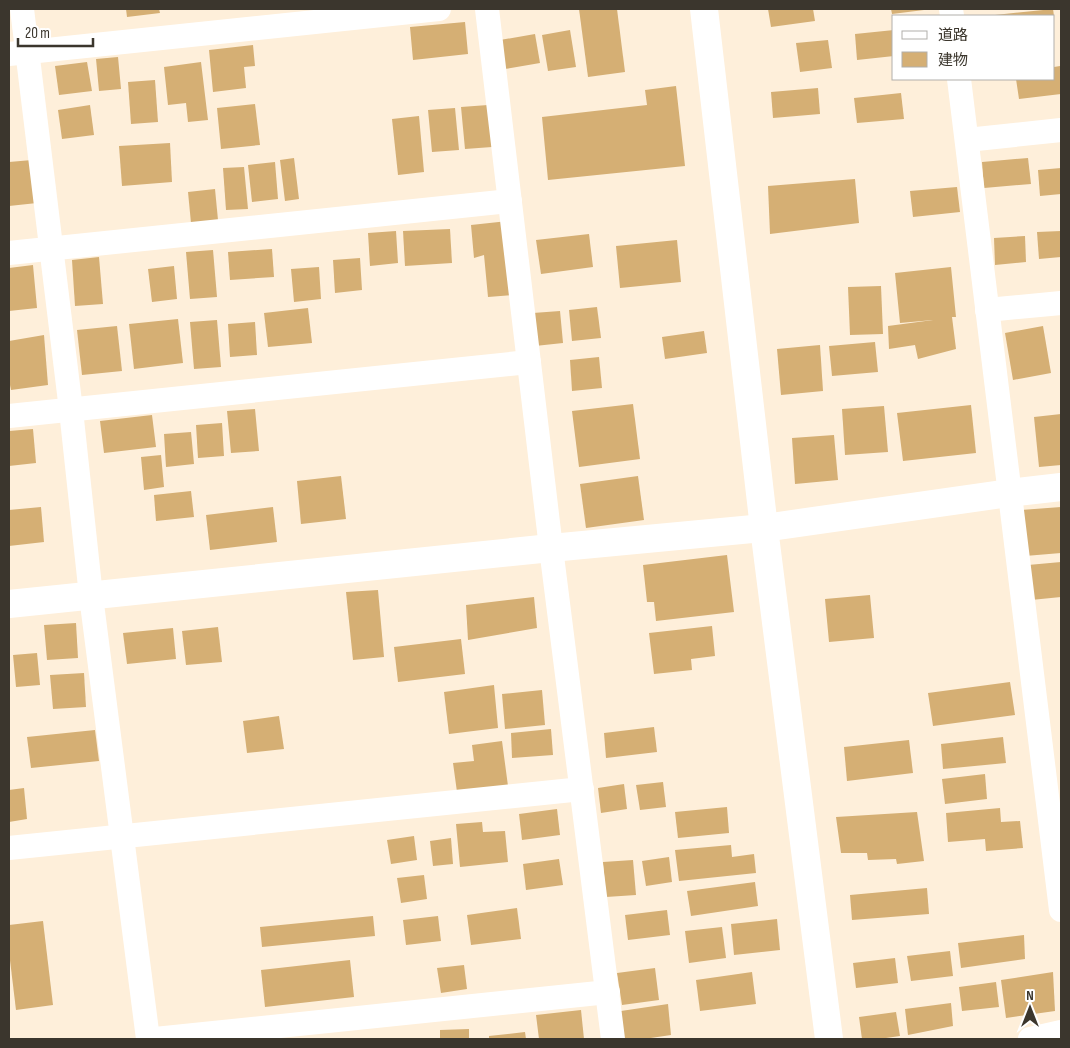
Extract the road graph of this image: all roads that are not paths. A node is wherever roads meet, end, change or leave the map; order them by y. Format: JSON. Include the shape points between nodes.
{"nodes":[{"id":1,"x":22,"y":9,"type":"edge"},
{"id":2,"x":439,"y":9,"type":"edge"},
{"id":3,"x":487,"y":9,"type":"edge"},
{"id":4,"x":704,"y":9,"type":"edge"},
{"id":5,"x":18,"y":53,"type":"edge"},
{"id":6,"x":959,"y":80,"type":"edge"},
{"id":7,"x":1061,"y":130,"type":"edge"},
{"id":8,"x":967,"y":140,"type":"junction"},
{"id":9,"x":510,"y":201,"type":"junction"},
{"id":10,"x":51,"y":249,"type":"junction"},
{"id":11,"x":9,"y":253,"type":"edge"},
{"id":12,"x":1061,"y":302,"type":"edge"},
{"id":13,"x":987,"y":310,"type":"junction"},
{"id":14,"x":529,"y":362,"type":"junction"},
{"id":15,"x":71,"y":410,"type":"junction"},
{"id":16,"x":9,"y":416,"type":"edge"},
{"id":17,"x":1061,"y":487,"type":"edge"},
{"id":18,"x":1010,"y":493,"type":"junction"},
{"id":19,"x":764,"y":528,"type":"junction"},
{"id":20,"x":551,"y":548,"type":"junction"},
{"id":21,"x":91,"y":596,"type":"junction"},
{"id":22,"x":9,"y":604,"type":"edge"},
{"id":23,"x":1051,"y":742,"type":"edge"},
{"id":24,"x":582,"y":789,"type":"junction"},
{"id":25,"x":122,"y":837,"type":"junction"},
{"id":26,"x":9,"y":848,"type":"edge"},
{"id":27,"x":1061,"y":910,"type":"edge"},
{"id":28,"x":608,"y":992,"type":"junction"},
{"id":29,"x":1061,"y":1034,"type":"edge"},
{"id":30,"x":148,"y":1039,"type":"edge"},
{"id":31,"x":155,"y":1039,"type":"edge"},
{"id":32,"x":613,"y":1039,"type":"edge"},
{"id":33,"x":829,"y":1039,"type":"edge"},
{"id":34,"x":1030,"y":1039,"type":"edge"}],
"edges":[{"from":1,"to":5,"type":"street"},
{"from":2,"to":5,"type":"street"},
{"from":3,"to":9,"type":"street"},
{"from":4,"to":19,"type":"street"},
{"from":5,"to":10,"type":"street"},
{"from":6,"to":8,"type":"street"},
{"from":7,"to":8,"type":"street"},
{"from":8,"to":13,"type":"street"},
{"from":9,"to":10,"type":"street"},
{"from":9,"to":14,"type":"street"},
{"from":10,"to":11,"type":"street"},
{"from":10,"to":15,"type":"street"},
{"from":12,"to":13,"type":"street"},
{"from":13,"to":18,"type":"street"},
{"from":14,"to":15,"type":"street"},
{"from":14,"to":20,"type":"street"},
{"from":15,"to":16,"type":"street"},
{"from":15,"to":21,"type":"street"},
{"from":17,"to":18,"type":"street"},
{"from":18,"to":19,"type":"street"},
{"from":18,"to":23,"type":"street"},
{"from":19,"to":20,"type":"street"},
{"from":19,"to":33,"type":"street"},
{"from":20,"to":21,"type":"street"},
{"from":20,"to":24,"type":"street"},
{"from":21,"to":22,"type":"street"},
{"from":21,"to":25,"type":"street"},
{"from":23,"to":27,"type":"street"},
{"from":24,"to":25,"type":"street"},
{"from":24,"to":28,"type":"street"},
{"from":25,"to":26,"type":"street"},
{"from":25,"to":30,"type":"street"},
{"from":28,"to":31,"type":"street"},
{"from":28,"to":32,"type":"street"},
{"from":29,"to":34,"type":"street"}]}
